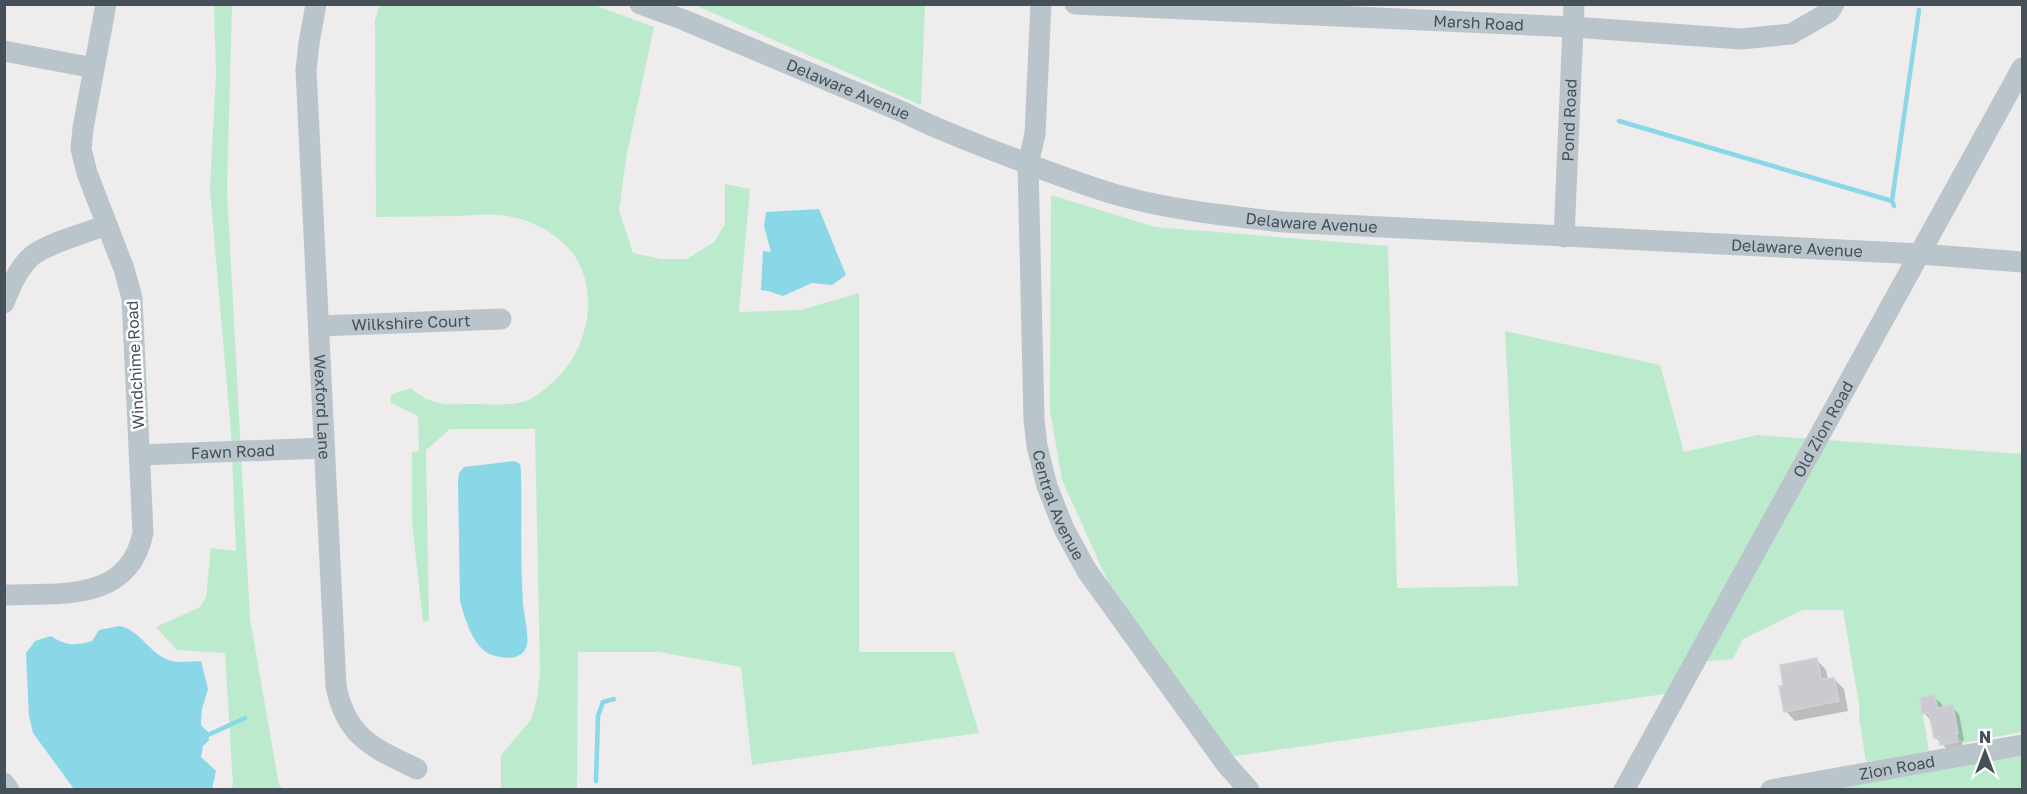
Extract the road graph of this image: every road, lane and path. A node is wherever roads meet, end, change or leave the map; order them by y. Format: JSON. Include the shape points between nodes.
{"nodes":[{"id":1,"x":106,"y":4,"type":"edge"},
{"id":2,"x":316,"y":4,"type":"edge"},
{"id":3,"x":640,"y":4,"type":"edge"},
{"id":4,"x":1041,"y":4,"type":"edge"},
{"id":5,"x":1075,"y":4,"type":"edge"},
{"id":6,"x":1574,"y":4,"type":"edge"},
{"id":7,"x":1834,"y":4,"type":"edge"},
{"id":8,"x":1219,"y":7,"type":"edge"},
{"id":9,"x":1396,"y":11,"type":"edge"},
{"id":10,"x":684,"y":12,"type":"edge"},
{"id":11,"x":1574,"y":27,"type":"junction"},
{"id":12,"x":4,"y":51,"type":"edge"},
{"id":13,"x":94,"y":68,"type":"junction"},
{"id":14,"x":2022,"y":68,"type":"edge"},
{"id":15,"x":1028,"y":164,"type":"junction"},
{"id":16,"x":107,"y":225,"type":"junction"},
{"id":17,"x":1564,"y":237,"type":"junction"},
{"id":18,"x":1920,"y":254,"type":"junction"},
{"id":19,"x":2022,"y":262,"type":"edge"},
{"id":20,"x":4,"y":303,"type":"edge"},
{"id":21,"x":501,"y":319,"type":"dead end"},
{"id":22,"x":319,"y":326,"type":"junction"},
{"id":23,"x":324,"y":448,"type":"junction"},
{"id":24,"x":140,"y":455,"type":"junction"},
{"id":25,"x":4,"y":595,"type":"edge"},
{"id":26,"x":2022,"y":745,"type":"edge"},
{"id":27,"x":417,"y":769,"type":"dead end"},
{"id":28,"x":4,"y":783,"type":"edge"},
{"id":29,"x":9,"y":789,"type":"edge"},
{"id":30,"x":1249,"y":789,"type":"edge"},
{"id":31,"x":1624,"y":789,"type":"edge"},
{"id":32,"x":1771,"y":789,"type":"edge"}],
"edges":[{"from":1,"to":13,"type":"street","name":"Windchime Road"},
{"from":2,"to":22,"type":"street","name":"Wexford Lane","via":[[306,70]]},
{"from":3,"to":10,"type":"street","name":"Delaware Avenue"},
{"from":4,"to":15,"type":"street","via":[[1035,134]]},
{"from":5,"to":8,"type":"street","name":"Marsh Road"},
{"from":6,"to":11,"type":"street","name":"Pond Road"},
{"from":7,"to":11,"type":"street","name":"Marsh Road","via":[[1829,12],[1791,34],[1741,39]]},
{"from":8,"to":9,"type":"street","name":"Marsh Road"},
{"from":9,"to":11,"type":"street","name":"Marsh Road"},
{"from":10,"to":15,"type":"street","name":"Delaware Avenue","via":[[927,124]]},
{"from":11,"to":17,"type":"street","name":"Pond Road"},
{"from":12,"to":13,"type":"street"},
{"from":13,"to":16,"type":"street","name":"Windchime Road","via":[[81,149]]},
{"from":14,"to":18,"type":"street","name":"Old Zion Road"},
{"from":15,"to":17,"type":"street","name":"Delaware Avenue","via":[[1118,195],[1230,217]]},
{"from":15,"to":30,"type":"street","name":"Central Avenue","via":[[1034,420],[1047,486],[1087,571],[1219,754]]},
{"from":16,"to":20,"type":"street","via":[[33,255]]},
{"from":16,"to":24,"type":"street","name":"Windchime Road","via":[[132,298]]},
{"from":17,"to":18,"type":"street","name":"Delaware Avenue"},
{"from":18,"to":19,"type":"street","name":"Delaware Avenue"},
{"from":18,"to":31,"type":"street","name":"Old Zion Road"},
{"from":21,"to":22,"type":"street","name":"Wilkshire Court"},
{"from":22,"to":23,"type":"street","name":"Wexford Lane"},
{"from":23,"to":24,"type":"street","name":"Fawn Road"},
{"from":23,"to":27,"type":"street","name":"Wexford Lane","via":[[339,701],[350,723],[372,747]]},
{"from":24,"to":25,"type":"street","name":"Windchime Road","via":[[143,533],[127,568],[89,591]]},
{"from":26,"to":32,"type":"street","name":"Zion Road"},
{"from":28,"to":29,"type":"street"}]}
